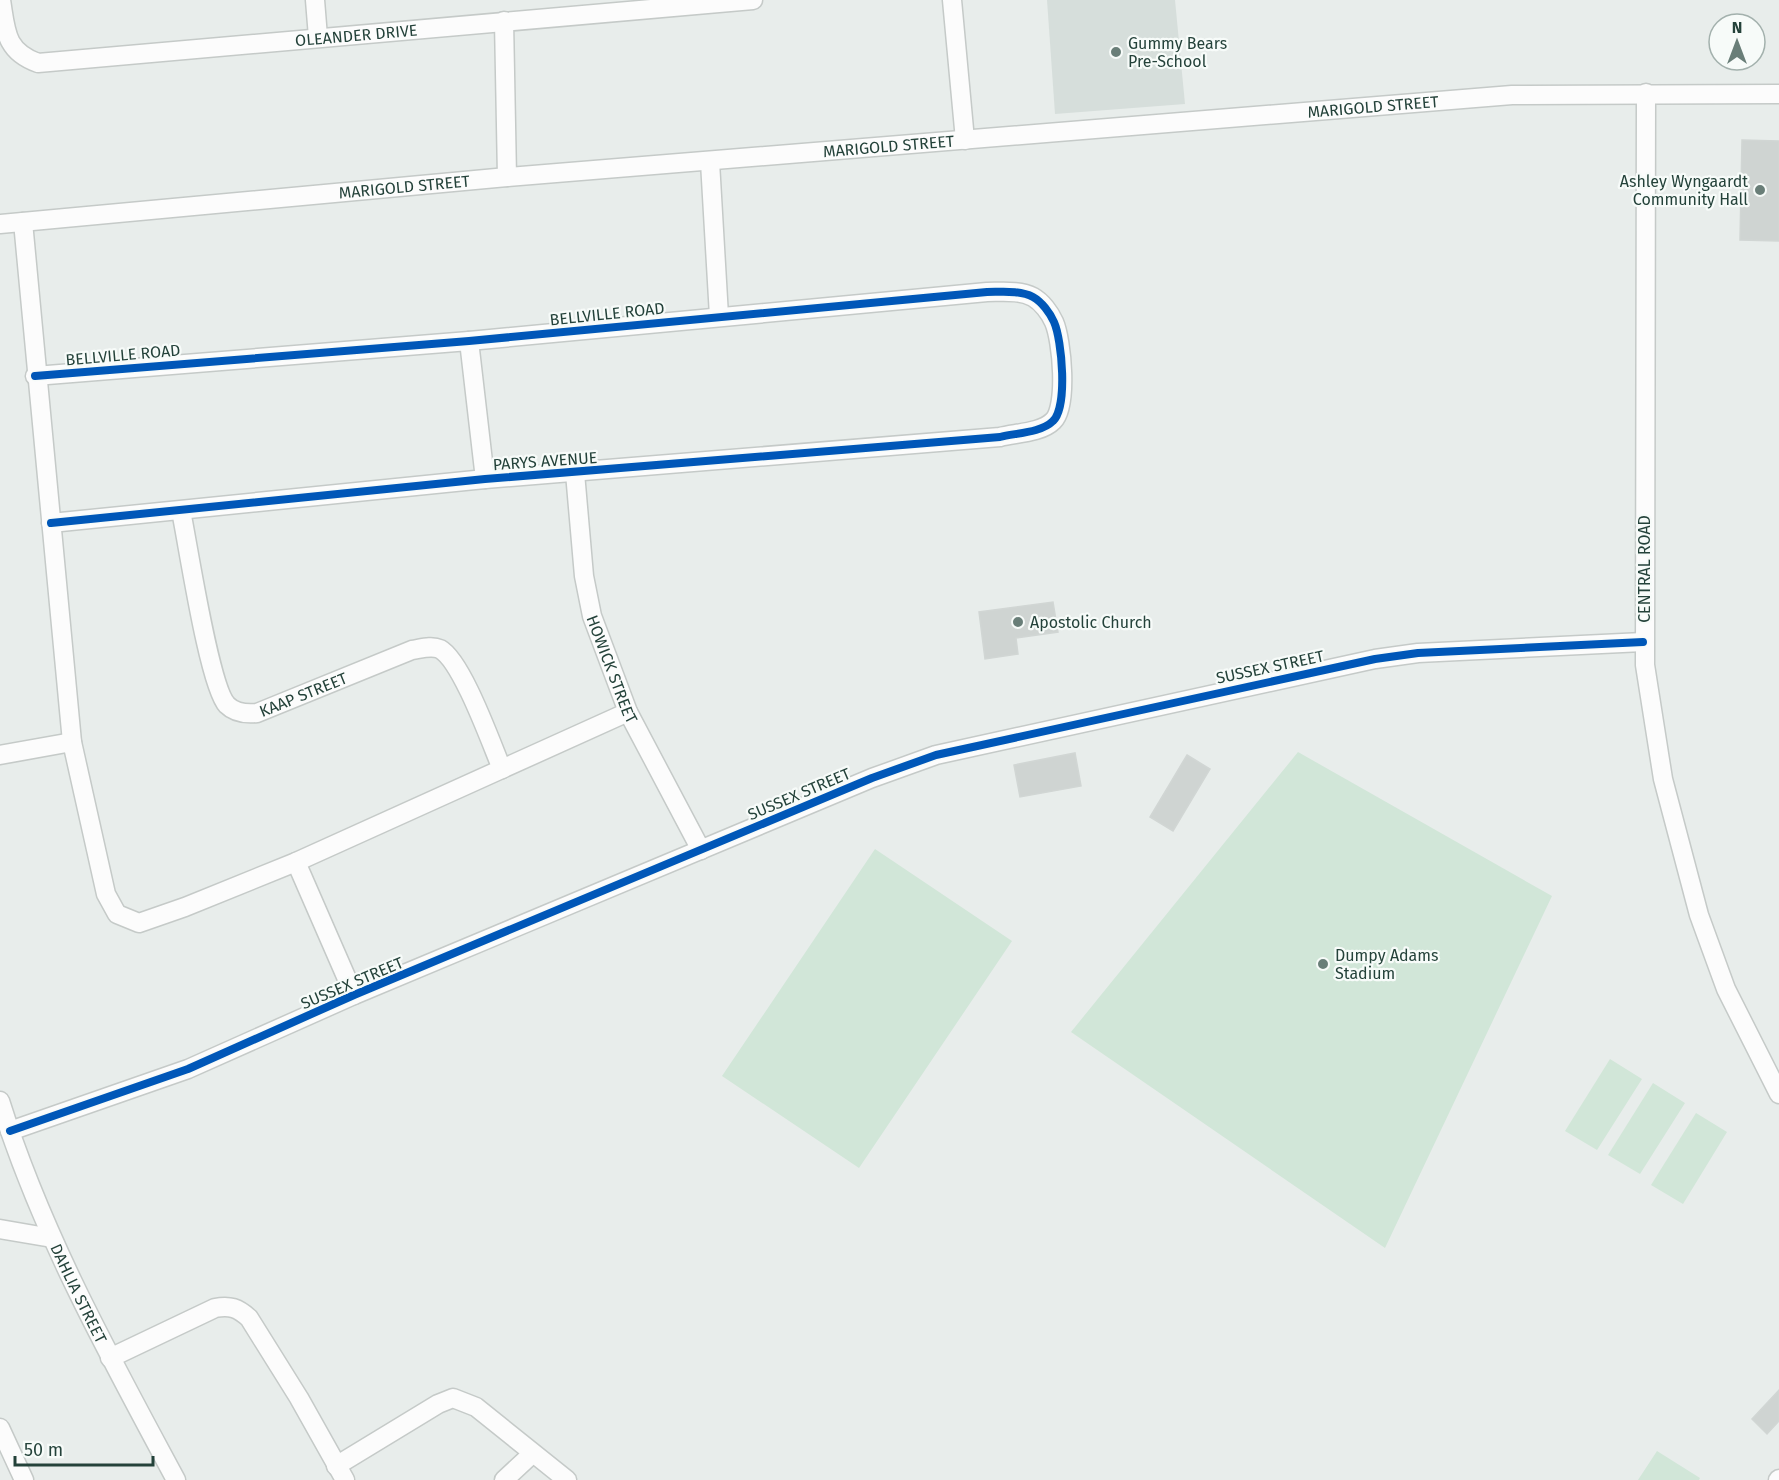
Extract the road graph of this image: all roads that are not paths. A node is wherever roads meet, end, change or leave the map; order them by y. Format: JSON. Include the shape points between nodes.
{"nodes":[{"id":1,"x":2,"y":0,"type":"edge"},
{"id":2,"x":315,"y":0,"type":"edge"},
{"id":3,"x":753,"y":0,"type":"edge"},
{"id":4,"x":952,"y":0,"type":"edge"},
{"id":5,"x":504,"y":21,"type":"junction"},
{"id":6,"x":318,"y":37,"type":"junction"},
{"id":7,"x":1646,"y":93,"type":"junction"},
{"id":8,"x":1779,"y":94,"type":"edge"},
{"id":9,"x":965,"y":140,"type":"junction"},
{"id":10,"x":710,"y":162,"type":"junction"},
{"id":11,"x":507,"y":177,"type":"junction"},
{"id":12,"x":23,"y":222,"type":"junction"},
{"id":13,"x":0,"y":224,"type":"edge"},
{"id":14,"x":719,"y":316,"type":"junction"},
{"id":15,"x":469,"y":341,"type":"junction"},
{"id":16,"x":35,"y":376,"type":"junction"},
{"id":17,"x":1042,"y":428,"type":"joint"},
{"id":18,"x":575,"y":473,"type":"junction"},
{"id":19,"x":485,"y":479,"type":"junction"},
{"id":20,"x":181,"y":511,"type":"junction"},
{"id":21,"x":51,"y":523,"type":"junction"},
{"id":22,"x":1643,"y":642,"type":"junction"},
{"id":23,"x":628,"y":712,"type":"junction"},
{"id":24,"x":72,"y":742,"type":"junction"},
{"id":25,"x":0,"y":755,"type":"edge"},
{"id":26,"x":502,"y":769,"type":"junction"},
{"id":27,"x":701,"y":850,"type":"junction"},
{"id":28,"x":296,"y":862,"type":"junction"},
{"id":29,"x":354,"y":995,"type":"junction"},
{"id":30,"x":1778,"y":1091,"type":"edge"},
{"id":31,"x":0,"y":1101,"type":"edge"},
{"id":32,"x":10,"y":1131,"type":"junction"},
{"id":33,"x":0,"y":1229,"type":"edge"},
{"id":34,"x":52,"y":1238,"type":"junction"},
{"id":35,"x":110,"y":1358,"type":"junction"},
{"id":36,"x":0,"y":1428,"type":"edge"},
{"id":37,"x":532,"y":1454,"type":"junction"},
{"id":38,"x":340,"y":1473,"type":"edge"},
{"id":39,"x":24,"y":1480,"type":"edge"},
{"id":40,"x":177,"y":1480,"type":"edge"},
{"id":41,"x":504,"y":1480,"type":"edge"},
{"id":42,"x":567,"y":1480,"type":"edge"}],
"edges":[{"from":1,"to":6,"type":"street","name":"OLEANDER DRIVE","via":[[11,45],[23,58],[38,63]]},
{"from":2,"to":6,"type":"street"},
{"from":3,"to":5,"type":"street","name":"OLEANDER DRIVE"},
{"from":4,"to":9,"type":"street"},
{"from":5,"to":6,"type":"street","name":"OLEANDER DRIVE"},
{"from":5,"to":11,"type":"street"},
{"from":7,"to":8,"type":"street","name":"MARIGOLD STREET"},
{"from":7,"to":9,"type":"street","name":"MARIGOLD STREET","via":[[1501,96]]},
{"from":7,"to":22,"type":"street","name":"CENTRAL ROAD"},
{"from":9,"to":10,"type":"street","name":"MARIGOLD STREET"},
{"from":10,"to":11,"type":"street","name":"MARIGOLD STREET"},
{"from":10,"to":14,"type":"street"},
{"from":11,"to":12,"type":"street","name":"MARIGOLD STREET"},
{"from":12,"to":13,"type":"street","name":"MARIGOLD STREET"},
{"from":12,"to":16,"type":"street"},
{"from":14,"to":15,"type":"street","name":"BELLVILLE ROAD"},
{"from":14,"to":17,"type":"street","name":"BELLVILLE ROAD","via":[[987,292],[1034,297],[1054,323],[1062,385],[1058,412]]},
{"from":15,"to":16,"type":"street","name":"BELLVILLE ROAD"},
{"from":15,"to":19,"type":"street"},
{"from":16,"to":21,"type":"street"},
{"from":17,"to":18,"type":"street","name":"PARYS AVENUE","via":[[1000,436]]},
{"from":18,"to":19,"type":"street","name":"PARYS AVENUE"},
{"from":18,"to":23,"type":"street","name":"HOWICK STREET","via":[[584,576],[592,616]]},
{"from":19,"to":20,"type":"street","name":"PARYS AVENUE"},
{"from":20,"to":21,"type":"street","name":"PARYS AVENUE"},
{"from":20,"to":26,"type":"street","name":"KAAP STREET","via":[[203,627],[219,693],[227,705],[245,714],[257,713],[412,650],[440,649],[458,668]]},
{"from":21,"to":24,"type":"street"},
{"from":22,"to":27,"type":"street","name":"SUSSEX STREET","via":[[1418,652],[1181,700],[936,755],[898,767]]},
{"from":22,"to":30,"type":"street","name":"CENTRAL ROAD","via":[[1656,745],[1684,864],[1726,989]]},
{"from":23,"to":26,"type":"street"},
{"from":23,"to":27,"type":"street","name":"HOWICK STREET"},
{"from":24,"to":25,"type":"street"},
{"from":24,"to":28,"type":"street","via":[[106,894],[117,914],[139,923],[157,918]]},
{"from":26,"to":28,"type":"street"},
{"from":27,"to":29,"type":"street","name":"SUSSEX STREET"},
{"from":28,"to":29,"type":"street"},
{"from":29,"to":32,"type":"street","name":"SUSSEX STREET","via":[[188,1069]]},
{"from":31,"to":32,"type":"street","name":"DAHLIA STREET"},
{"from":32,"to":34,"type":"street","name":"DAHLIA STREET"},
{"from":33,"to":34,"type":"street"},
{"from":34,"to":35,"type":"street","name":"DAHLIA STREET"},
{"from":35,"to":38,"type":"street","via":[[215,1308],[239,1310],[249,1318],[299,1398]]},
{"from":35,"to":40,"type":"street","name":"DAHLIA STREET"},
{"from":36,"to":39,"type":"street"},
{"from":37,"to":38,"type":"street","via":[[476,1407],[453,1398],[438,1404]]},
{"from":37,"to":41,"type":"street"},
{"from":37,"to":42,"type":"street"}]}
